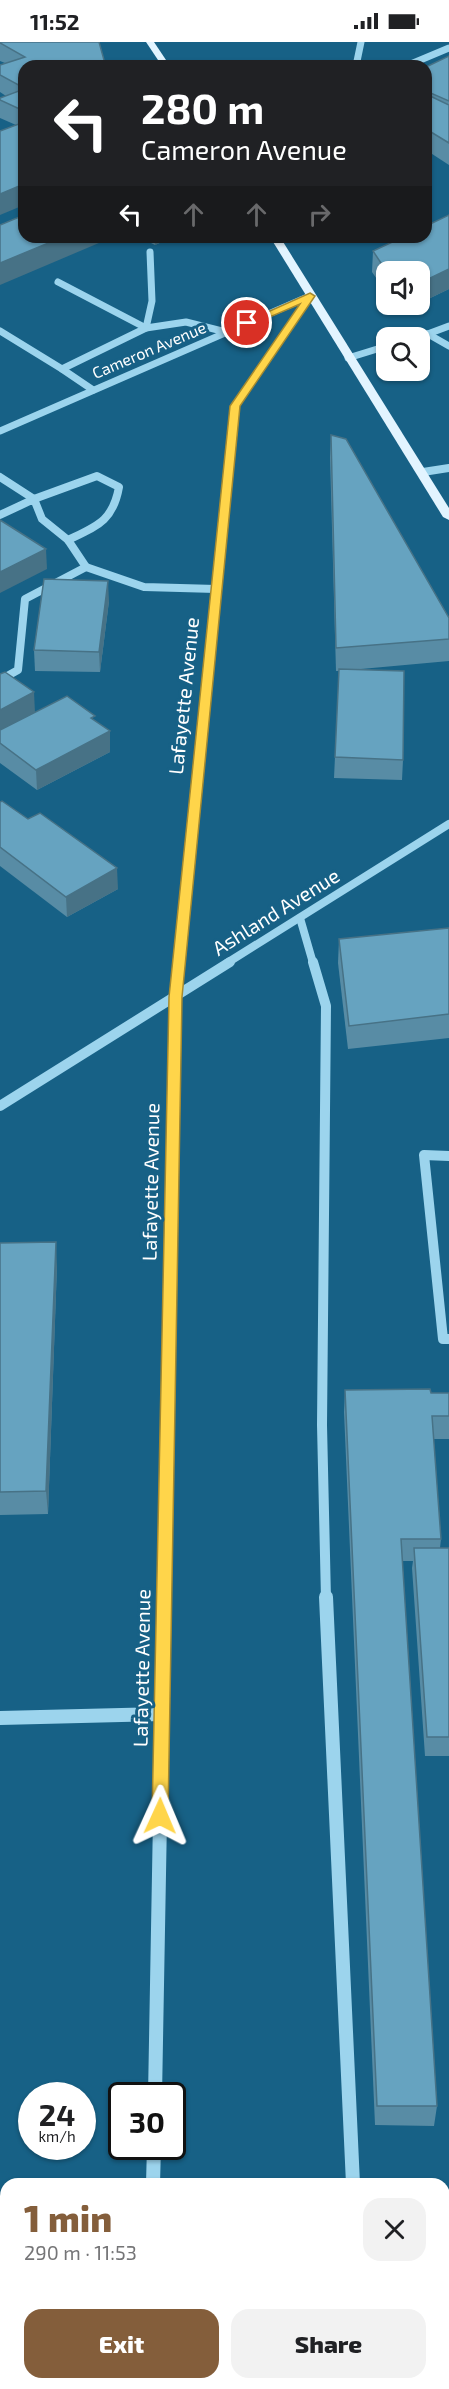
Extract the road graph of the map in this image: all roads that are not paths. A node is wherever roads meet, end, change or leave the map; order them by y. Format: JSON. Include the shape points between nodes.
{"nodes":[{"id":1,"x":150,"y":42,"type":"edge"},
{"id":2,"x":361,"y":42,"type":"edge"},
{"id":3,"x":449,"y":48,"type":"edge"},
{"id":4,"x":162,"y":60,"type":"edge"},
{"id":5,"x":357,"y":60,"type":"edge"},
{"id":6,"x":420,"y":60,"type":"edge"},
{"id":7,"x":279,"y":243,"type":"edge"},
{"id":8,"x":150,"y":252,"type":"dead end"},
{"id":9,"x":58,"y":282,"type":"dead end"},
{"id":10,"x":310,"y":296,"type":"junction"},
{"id":11,"x":449,"y":326,"type":"edge"},
{"id":12,"x":146,"y":328,"type":"junction"},
{"id":13,"x":0,"y":331,"type":"edge"},
{"id":14,"x":226,"y":332,"type":"junction"},
{"id":15,"x":430,"y":333,"type":"edge"},
{"id":16,"x":430,"y":335,"type":"edge"},
{"id":17,"x":449,"y":345,"type":"edge"},
{"id":18,"x":376,"y":349,"type":"edge"},
{"id":19,"x":348,"y":358,"type":"junction"},
{"id":20,"x":62,"y":369,"type":"junction"},
{"id":21,"x":93,"y":390,"type":"junction"},
{"id":22,"x":0,"y":431,"type":"edge"},
{"id":23,"x":449,"y":468,"type":"edge"},
{"id":24,"x":423,"y":472,"type":"junction"},
{"id":25,"x":0,"y":477,"type":"edge"},
{"id":26,"x":34,"y":500,"type":"junction"},
{"id":27,"x":0,"y":514,"type":"edge"},
{"id":28,"x":449,"y":517,"type":"edge"},
{"id":29,"x":68,"y":540,"type":"junction"},
{"id":30,"x":86,"y":567,"type":"junction"},
{"id":31,"x":216,"y":589,"type":"junction"},
{"id":32,"x":0,"y":680,"type":"edge"},
{"id":33,"x":449,"y":824,"type":"edge"},
{"id":34,"x":300,"y":918,"type":"junction"},
{"id":35,"x":175,"y":997,"type":"junction"},
{"id":36,"x":0,"y":1106,"type":"edge"},
{"id":37,"x":449,"y":1156,"type":"edge"},
{"id":38,"x":449,"y":1339,"type":"edge"},
{"id":39,"x":162,"y":1714,"type":"junction"},
{"id":40,"x":0,"y":1718,"type":"edge"},
{"id":41,"x":155,"y":2082,"type":"edge"},
{"id":42,"x":154,"y":2160,"type":"edge"},
{"id":43,"x":153,"y":2178,"type":"edge"},
{"id":44,"x":353,"y":2178,"type":"edge"}],
"edges":[{"from":1,"to":4,"type":"main road"},
{"from":2,"to":5,"type":"street"},
{"from":3,"to":6,"type":"street"},
{"from":7,"to":10,"type":"main road"},
{"from":8,"to":12,"type":"street","via":[[152,301]]},
{"from":9,"to":12,"type":"street"},
{"from":10,"to":14,"type":"street","name":"Cameron Avenue"},
{"from":10,"to":19,"type":"main road"},
{"from":10,"to":31,"type":"street","name":"Lafayette Avenue","via":[[235,406]]},
{"from":11,"to":15,"type":"street"},
{"from":12,"to":14,"type":"street","via":[[186,322]]},
{"from":12,"to":20,"type":"street"},
{"from":13,"to":20,"type":"street"},
{"from":14,"to":21,"type":"street","name":"Cameron Avenue"},
{"from":16,"to":17,"type":"street"},
{"from":18,"to":19,"type":"street"},
{"from":19,"to":24,"type":"main road"},
{"from":20,"to":21,"type":"street"},
{"from":21,"to":22,"type":"street","name":"Cameron Avenue"},
{"from":23,"to":24,"type":"street"},
{"from":24,"to":28,"type":"main road"},
{"from":25,"to":26,"type":"street"},
{"from":26,"to":27,"type":"street"},
{"from":26,"to":29,"type":"street","via":[[42,519]]},
{"from":26,"to":29,"type":"street","via":[[98,476],[119,487],[117,505],[104,522]]},
{"from":29,"to":30,"type":"street"},
{"from":30,"to":31,"type":"street","via":[[144,587]]},
{"from":30,"to":32,"type":"street","via":[[25,599],[18,670]]},
{"from":31,"to":35,"type":"street","name":"Lafayette Avenue"},
{"from":33,"to":34,"type":"street","name":"Ashland Avenue"},
{"from":34,"to":35,"type":"street","name":"Ashland Avenue"},
{"from":34,"to":44,"type":"street","via":[[326,1006],[322,1425],[327,1660]]},
{"from":35,"to":36,"type":"street","name":"Ashland Avenue"},
{"from":35,"to":39,"type":"street","name":"Lafayette Avenue"},
{"from":37,"to":38,"type":"street","via":[[424,1155],[443,1339]]},
{"from":39,"to":40,"type":"street"},
{"from":39,"to":41,"type":"street","name":"Lafayette Avenue"},
{"from":42,"to":43,"type":"street"}]}
